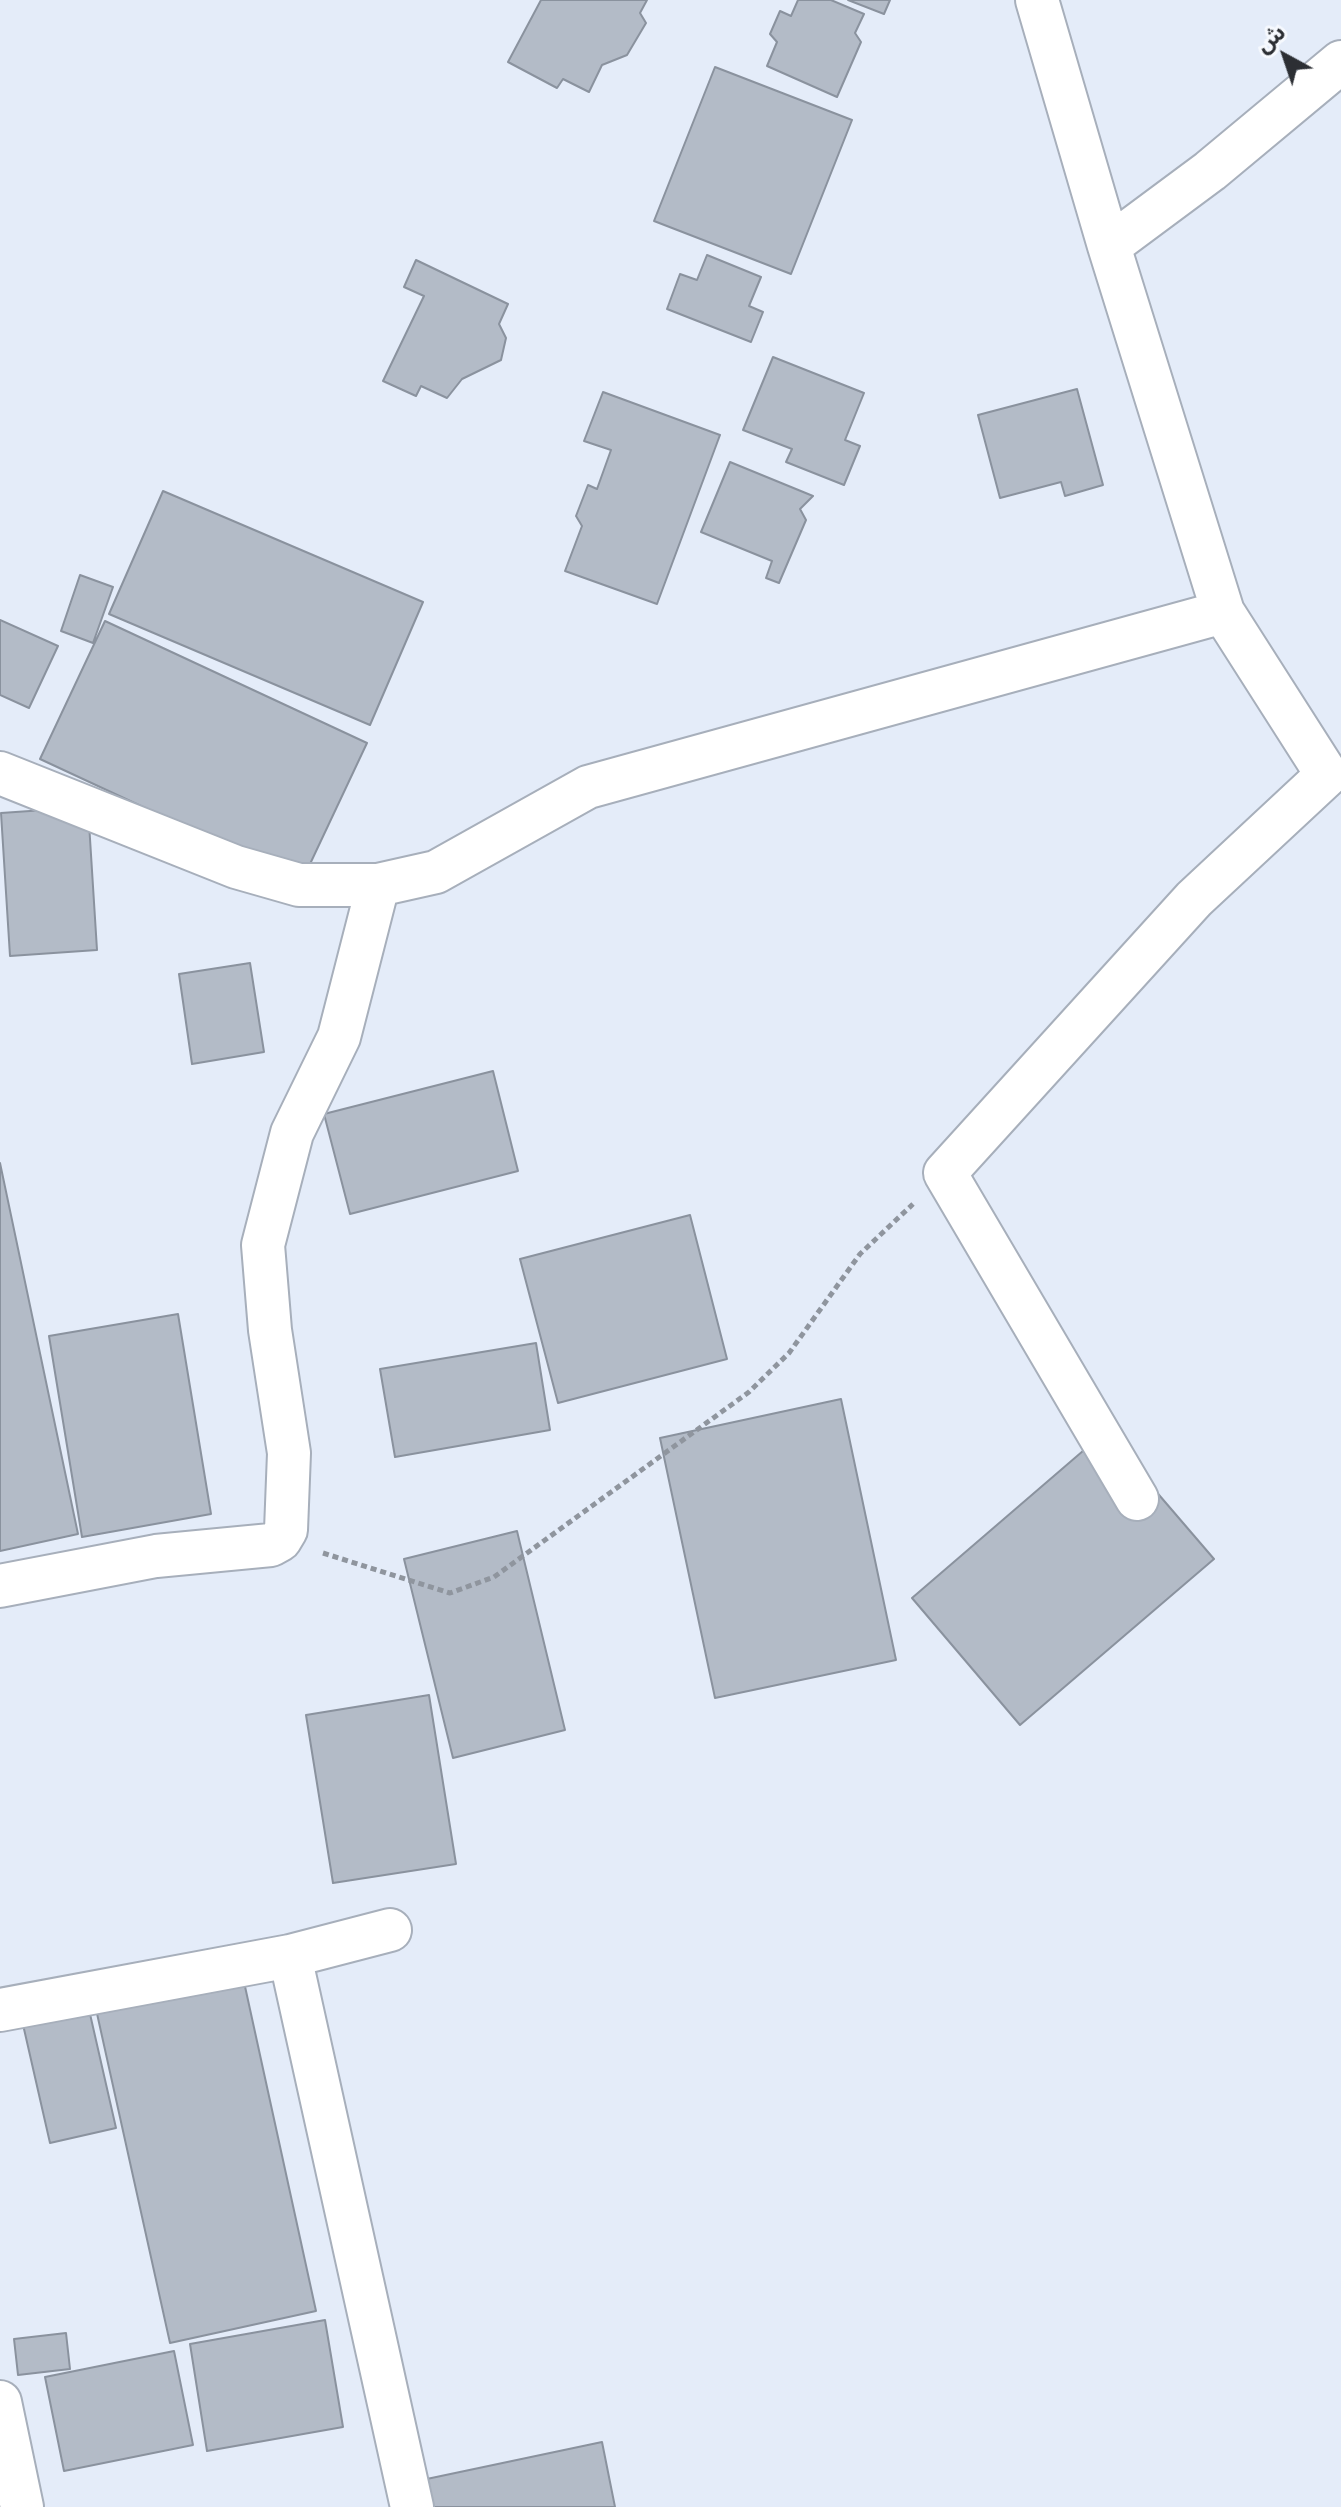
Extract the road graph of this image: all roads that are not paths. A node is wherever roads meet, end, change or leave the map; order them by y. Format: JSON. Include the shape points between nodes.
{"nodes":[{"id":1,"x":1037,"y":0,"type":"edge"},
{"id":2,"x":1341,"y":62,"type":"edge"},
{"id":3,"x":1109,"y":246,"type":"junction"},
{"id":4,"x":1223,"y":612,"type":"junction"},
{"id":5,"x":1334,"y":771,"type":"edge"},
{"id":6,"x":0,"y":773,"type":"edge"},
{"id":7,"x":378,"y":885,"type":"junction"},
{"id":8,"x":1137,"y":1499,"type":"dead end"},
{"id":9,"x":0,"y":1586,"type":"edge"},
{"id":10,"x":390,"y":1930,"type":"dead end"},
{"id":11,"x":290,"y":1956,"type":"junction"},
{"id":12,"x":0,"y":2010,"type":"edge"},
{"id":13,"x":0,"y":2402,"type":"edge"},
{"id":14,"x":22,"y":2507,"type":"edge"},
{"id":15,"x":412,"y":2507,"type":"edge"}],
"edges":[{"from":1,"to":3,"type":"street"},
{"from":2,"to":3,"type":"street"},
{"from":3,"to":4,"type":"street"},
{"from":4,"to":5,"type":"street"},
{"from":4,"to":7,"type":"street","via":[[588,787],[436,872]]},
{"from":5,"to":8,"type":"street","via":[[1194,899],[945,1173]]},
{"from":6,"to":7,"type":"street","via":[[236,867],[299,885]]},
{"from":7,"to":9,"type":"street","via":[[339,1037],[292,1133],[263,1245],[289,1453],[286,1530],[271,1545],[156,1556]]},
{"from":10,"to":11,"type":"street"},
{"from":11,"to":12,"type":"street"},
{"from":11,"to":15,"type":"street"},
{"from":13,"to":14,"type":"street"}]}
